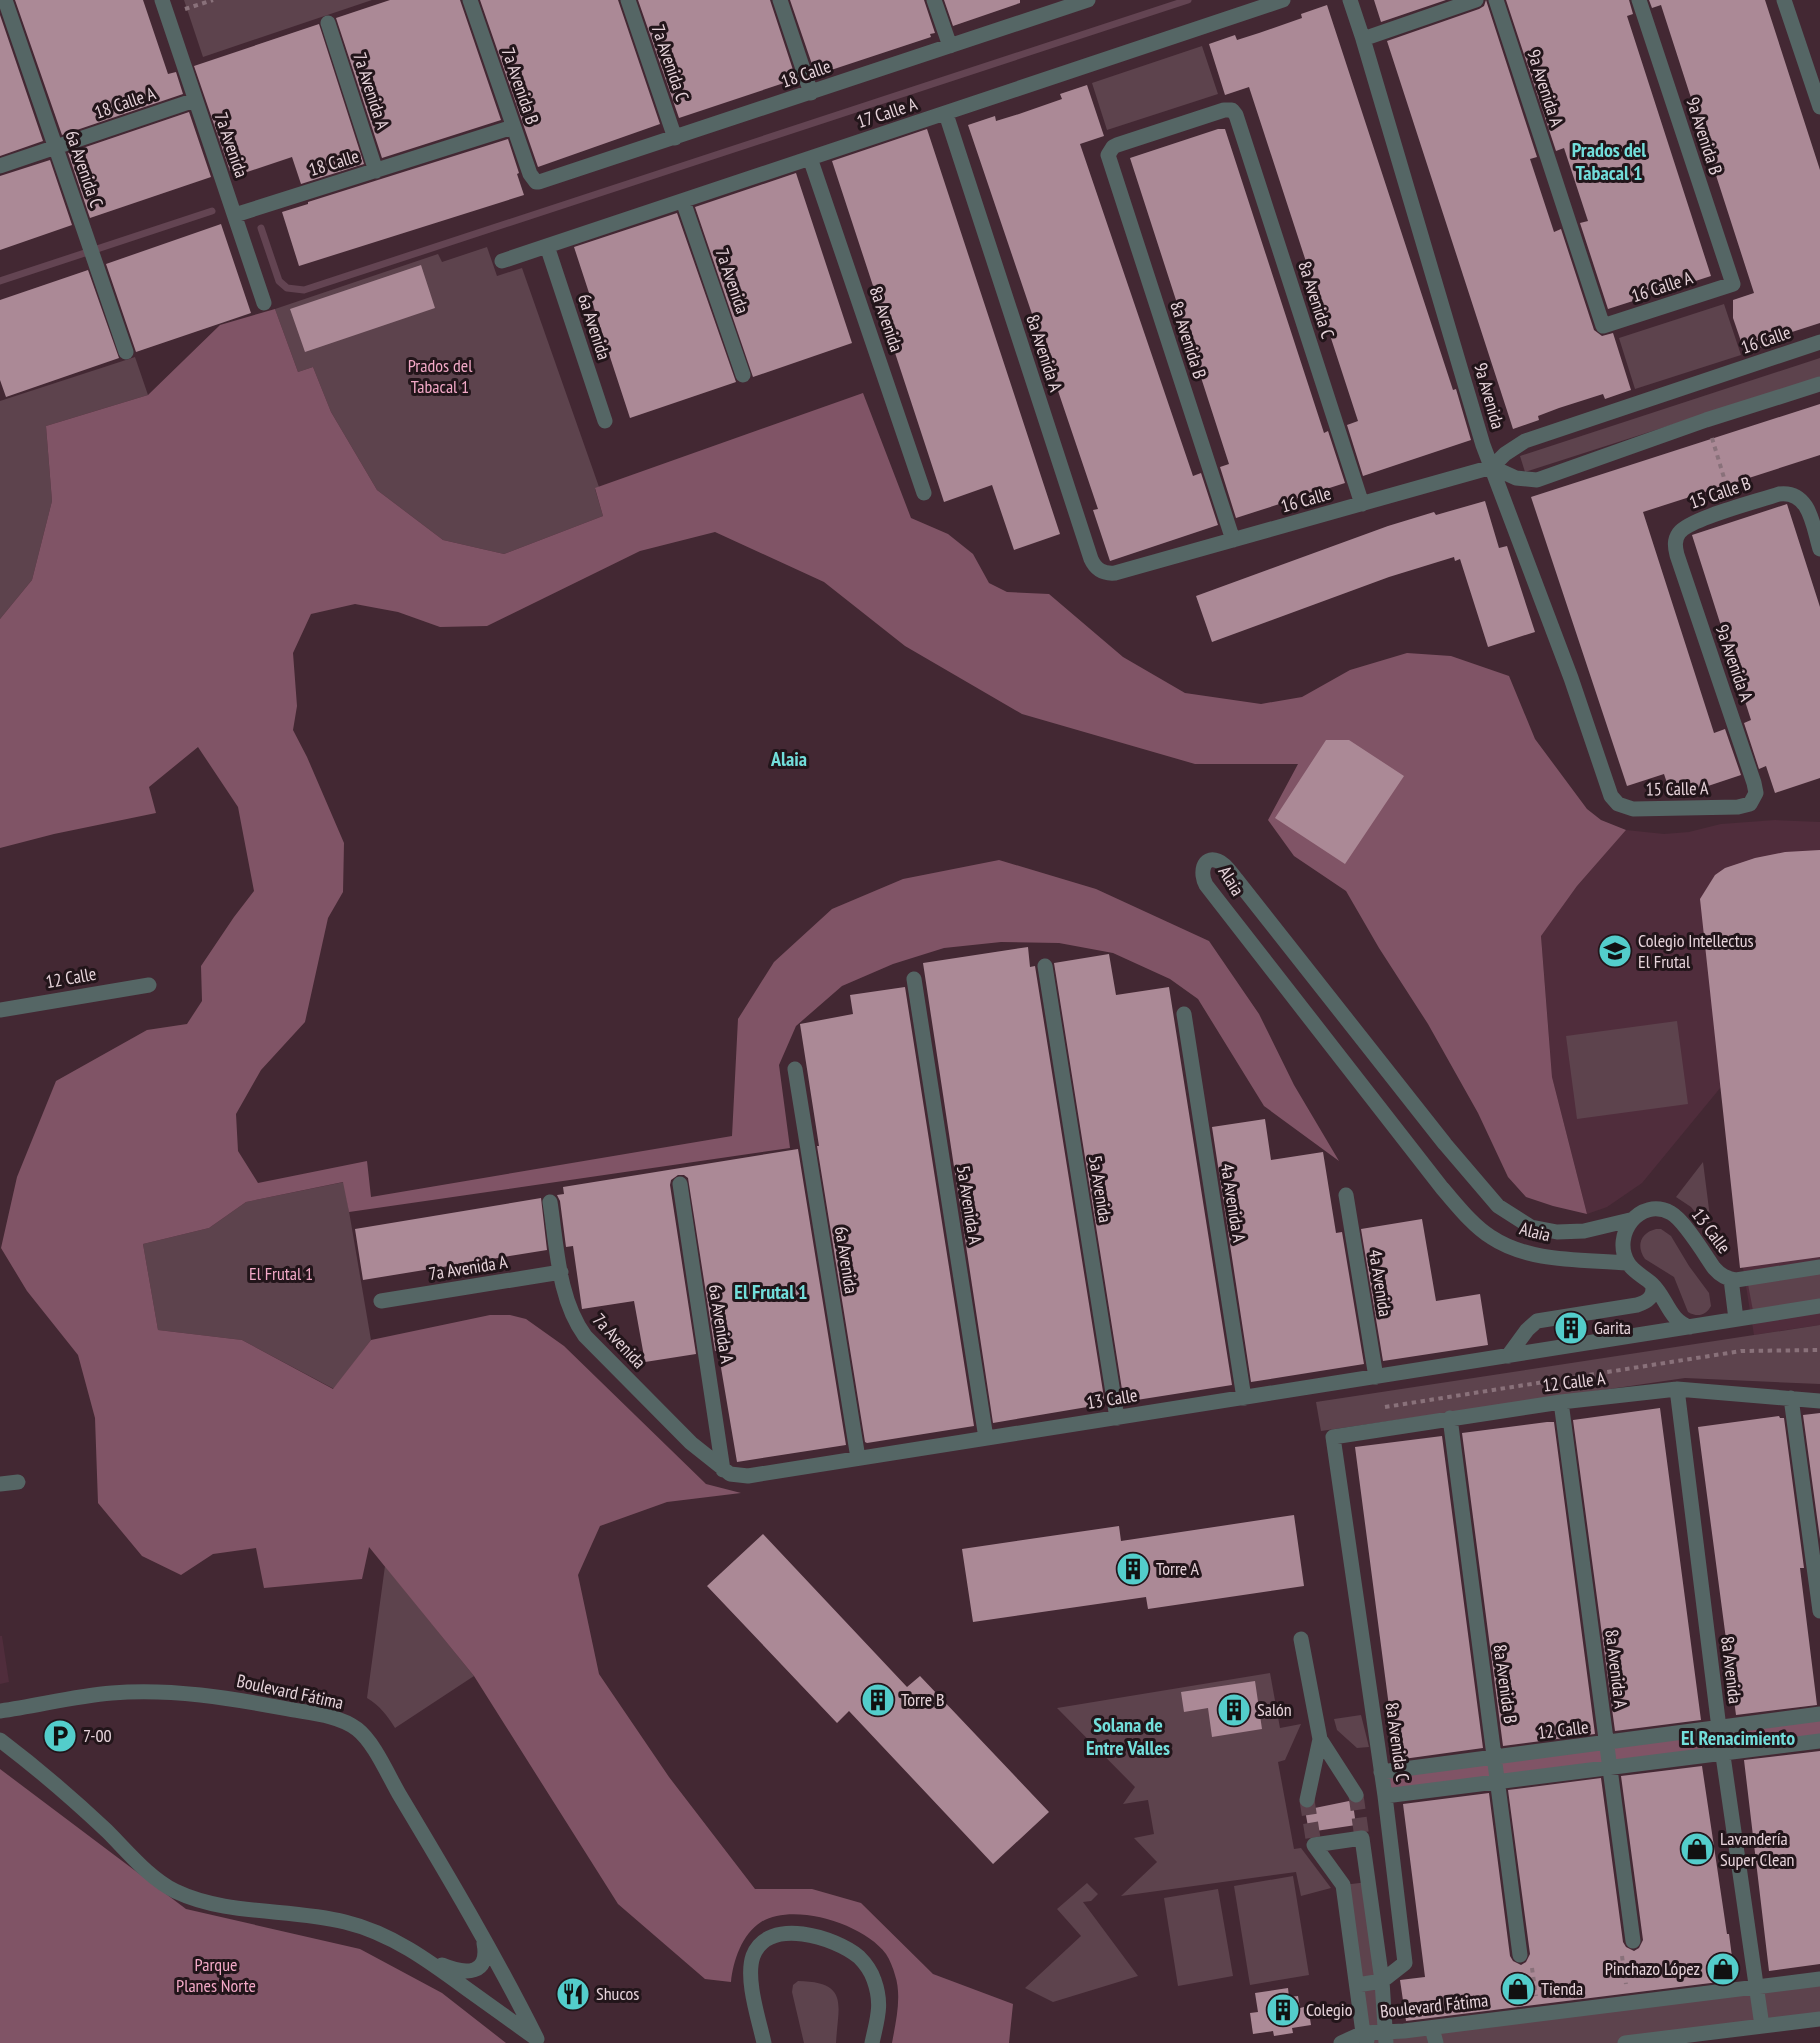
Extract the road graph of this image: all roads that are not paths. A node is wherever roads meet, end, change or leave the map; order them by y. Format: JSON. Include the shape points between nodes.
{"nodes":[{"id":1,"x":5,"y":0,"type":"edge"},
{"id":2,"x":162,"y":0,"type":"edge"},
{"id":3,"x":470,"y":0,"type":"edge"},
{"id":4,"x":628,"y":0,"type":"edge"},
{"id":5,"x":780,"y":0,"type":"edge"},
{"id":6,"x":934,"y":0,"type":"edge"},
{"id":7,"x":1088,"y":0,"type":"edge"},
{"id":8,"x":1283,"y":0,"type":"edge"},
{"id":9,"x":1350,"y":0,"type":"edge"},
{"id":10,"x":1476,"y":0,"type":"edge"},
{"id":11,"x":1496,"y":0,"type":"edge"},
{"id":12,"x":1639,"y":0,"type":"edge"},
{"id":13,"x":1784,"y":0,"type":"edge"},
{"id":14,"x":328,"y":23,"type":"dead end"},
{"id":15,"x":1363,"y":39,"type":"junction"},
{"id":16,"x":950,"y":46,"type":"junction"},
{"id":17,"x":811,"y":93,"type":"junction"},
{"id":18,"x":195,"y":100,"type":"junction"},
{"id":19,"x":1820,"y":107,"type":"edge"},
{"id":20,"x":1232,"y":110,"type":"joint"},
{"id":21,"x":946,"y":114,"type":"junction"},
{"id":22,"x":513,"y":127,"type":"junction"},
{"id":23,"x":675,"y":138,"type":"junction"},
{"id":24,"x":56,"y":148,"type":"junction"},
{"id":25,"x":810,"y":158,"type":"junction"},
{"id":26,"x":0,"y":166,"type":"edge"},
{"id":27,"x":376,"y":171,"type":"junction"},
{"id":28,"x":536,"y":182,"type":"joint"},
{"id":29,"x":683,"y":201,"type":"junction"},
{"id":30,"x":235,"y":215,"type":"junction"},
{"id":31,"x":547,"y":246,"type":"junction"},
{"id":32,"x":502,"y":261,"type":"dead end"},
{"id":33,"x":1733,"y":285,"type":"joint"},
{"id":34,"x":264,"y":303,"type":"dead end"},
{"id":35,"x":1603,"y":326,"type":"joint"},
{"id":36,"x":1820,"y":342,"type":"edge"},
{"id":37,"x":126,"y":352,"type":"dead end"},
{"id":38,"x":743,"y":375,"type":"dead end"},
{"id":39,"x":1820,"y":384,"type":"edge"},
{"id":40,"x":605,"y":421,"type":"dead end"},
{"id":41,"x":1492,"y":467,"type":"junction"},
{"id":42,"x":924,"y":493,"type":"dead end"},
{"id":43,"x":1362,"y":504,"type":"junction"},
{"id":44,"x":1678,"y":534,"type":"joint"},
{"id":45,"x":1233,"y":540,"type":"junction"},
{"id":46,"x":1820,"y":549,"type":"edge"},
{"id":47,"x":1131,"y":567,"type":"joint"},
{"id":48,"x":1611,"y":795,"type":"joint"},
{"id":49,"x":1750,"y":804,"type":"joint"},
{"id":50,"x":1045,"y":966,"type":"dead end"},
{"id":51,"x":914,"y":979,"type":"dead end"},
{"id":52,"x":150,"y":985,"type":"dead end"},
{"id":53,"x":0,"y":1010,"type":"edge"},
{"id":54,"x":1184,"y":1014,"type":"dead end"},
{"id":55,"x":795,"y":1069,"type":"dead end"},
{"id":56,"x":680,"y":1184,"type":"dead end"},
{"id":57,"x":1346,"y":1195,"type":"dead end"},
{"id":58,"x":550,"y":1202,"type":"dead end"},
{"id":59,"x":1630,"y":1220,"type":"junction"},
{"id":60,"x":1628,"y":1263,"type":"junction"},
{"id":61,"x":1820,"y":1267,"type":"edge"},
{"id":62,"x":561,"y":1272,"type":"junction"},
{"id":63,"x":1731,"y":1279,"type":"junction"},
{"id":64,"x":1652,"y":1284,"type":"junction"},
{"id":65,"x":381,"y":1301,"type":"dead end"},
{"id":66,"x":1820,"y":1306,"type":"edge"},
{"id":67,"x":1736,"y":1319,"type":"junction"},
{"id":68,"x":1690,"y":1327,"type":"junction"},
{"id":69,"x":1508,"y":1356,"type":"junction"},
{"id":70,"x":1376,"y":1377,"type":"junction"},
{"id":71,"x":1677,"y":1389,"type":"junction"},
{"id":72,"x":1244,"y":1398,"type":"junction"},
{"id":73,"x":1791,"y":1398,"type":"junction"},
{"id":74,"x":1820,"y":1401,"type":"edge"},
{"id":75,"x":1561,"y":1402,"type":"junction"},
{"id":76,"x":1117,"y":1418,"type":"junction"},
{"id":77,"x":1450,"y":1418,"type":"junction"},
{"id":78,"x":1334,"y":1437,"type":"joint"},
{"id":79,"x":986,"y":1438,"type":"junction"},
{"id":80,"x":858,"y":1458,"type":"junction"},
{"id":81,"x":723,"y":1470,"type":"junction"},
{"id":82,"x":18,"y":1482,"type":"dead end"},
{"id":83,"x":0,"y":1484,"type":"edge"},
{"id":84,"x":1820,"y":1611,"type":"edge"},
{"id":85,"x":1301,"y":1639,"type":"dead end"},
{"id":86,"x":0,"y":1711,"type":"edge"},
{"id":87,"x":1820,"y":1714,"type":"edge"},
{"id":88,"x":1719,"y":1729,"type":"junction"},
{"id":89,"x":1320,"y":1739,"type":"junction"},
{"id":90,"x":0,"y":1740,"type":"edge"},
{"id":91,"x":1820,"y":1742,"type":"edge"},
{"id":92,"x":1606,"y":1744,"type":"junction"},
{"id":93,"x":1723,"y":1753,"type":"junction"},
{"id":94,"x":1495,"y":1759,"type":"junction"},
{"id":95,"x":1610,"y":1767,"type":"junction"},
{"id":96,"x":1381,"y":1772,"type":"junction"},
{"id":97,"x":1498,"y":1782,"type":"junction"},
{"id":98,"x":1356,"y":1795,"type":"tunnel mouth"},
{"id":99,"x":1384,"y":1796,"type":"junction"},
{"id":100,"x":1307,"y":1800,"type":"tunnel mouth"},
{"id":101,"x":1368,"y":1882,"type":"junction"},
{"id":102,"x":1343,"y":1885,"type":"junction"},
{"id":103,"x":482,"y":1934,"type":"junction"},
{"id":104,"x":1633,"y":1941,"type":"road end"},
{"id":105,"x":1520,"y":1955,"type":"road end"},
{"id":106,"x":423,"y":1957,"type":"junction"},
{"id":107,"x":1820,"y":1979,"type":"edge"},
{"id":108,"x":1382,"y":1982,"type":"junction"},
{"id":109,"x":1357,"y":1985,"type":"junction"},
{"id":110,"x":1756,"y":1987,"type":"junction"},
{"id":111,"x":1820,"y":2019,"type":"edge"},
{"id":112,"x":1762,"y":2026,"type":"junction"},
{"id":113,"x":1434,"y":2035,"type":"edge"},
{"id":114,"x":1366,"y":2038,"type":"edge"},
{"id":115,"x":1386,"y":2038,"type":"edge"},
{"id":116,"x":539,"y":2041,"type":"edge"},
{"id":117,"x":764,"y":2043,"type":"edge"},
{"id":118,"x":872,"y":2043,"type":"edge"},
{"id":119,"x":1341,"y":2043,"type":"edge"},
{"id":120,"x":1625,"y":2043,"type":"edge"}],
"edges":[{"from":1,"to":24,"type":"street","name":"6a Avenida C"},
{"from":2,"to":18,"type":"street","name":"7a Avenida"},
{"from":3,"to":22,"type":"street","name":"7a Avenida B"},
{"from":4,"to":23,"type":"street","name":"7a Avenida C"},
{"from":5,"to":17,"type":"street"},
{"from":6,"to":16,"type":"street"},
{"from":7,"to":16,"type":"street","name":"18 Calle"},
{"from":8,"to":21,"type":"street","name":"17 Calle A"},
{"from":9,"to":15,"type":"street","name":"9a Avenida"},
{"from":10,"to":15,"type":"street"},
{"from":11,"to":35,"type":"street","name":"9a Avenida A"},
{"from":12,"to":33,"type":"street","name":"9a Avenida B"},
{"from":13,"to":19,"type":"street"},
{"from":14,"to":27,"type":"street","name":"7a Avenida A"},
{"from":15,"to":41,"type":"street","name":"9a Avenida"},
{"from":16,"to":17,"type":"street","name":"18 Calle"},
{"from":17,"to":23,"type":"street","name":"18 Calle"},
{"from":18,"to":24,"type":"street","name":"18 Calle A"},
{"from":18,"to":30,"type":"street","name":"7a Avenida"},
{"from":20,"to":43,"type":"street","name":"8a Avenida C"},
{"from":20,"to":45,"type":"street","name":"8a Avenida B","via":[[1117,145],[1110,151],[1109,159]]},
{"from":21,"to":25,"type":"street","name":"17 Calle A"},
{"from":21,"to":47,"type":"street","name":"8a Avenida A","via":[[1091,559],[1104,573]]},
{"from":22,"to":27,"type":"street","name":"18 Calle"},
{"from":22,"to":28,"type":"street","name":"7a Avenida B"},
{"from":23,"to":28,"type":"street","name":"18 Calle"},
{"from":24,"to":26,"type":"street","name":"18 Calle A"},
{"from":24,"to":37,"type":"street","name":"6a Avenida C"},
{"from":25,"to":29,"type":"street","name":"17 Calle A"},
{"from":25,"to":42,"type":"street","name":"8a Avenida"},
{"from":27,"to":30,"type":"street","name":"18 Calle"},
{"from":29,"to":31,"type":"street","name":"17 Calle A"},
{"from":29,"to":38,"type":"street","name":"7a Avenida"},
{"from":30,"to":34,"type":"street","name":"7a Avenida"},
{"from":31,"to":32,"type":"street","name":"17 Calle A"},
{"from":31,"to":40,"type":"street","name":"6a Avenida"},
{"from":33,"to":35,"type":"street","name":"16 Calle A"},
{"from":36,"to":41,"type":"street","name":"16 Calle","via":[[1525,441]]},
{"from":39,"to":41,"type":"street","via":[[1537,480],[1516,478]]},
{"from":41,"to":43,"type":"street","name":"16 Calle"},
{"from":41,"to":48,"type":"street","name":"9a Avenida","via":[[1572,678]]},
{"from":43,"to":45,"type":"street","name":"16 Calle"},
{"from":44,"to":46,"type":"street","name":"15 Calle B","via":[[1691,524],[1788,493],[1803,501]]},
{"from":44,"to":49,"type":"street","name":"9a Avenida A","via":[[1677,555],[1754,783],[1756,793]]},
{"from":45,"to":47,"type":"street","name":"16 Calle"},
{"from":48,"to":49,"type":"street","name":"15 Calle A","via":[[1618,804],[1633,809]]},
{"from":50,"to":76,"type":"street","name":"5a Avenida"},
{"from":51,"to":79,"type":"street","name":"5a Avenida A"},
{"from":52,"to":53,"type":"street","name":"12 Calle"},
{"from":54,"to":72,"type":"street","name":"4a Avenida A"},
{"from":55,"to":80,"type":"street","name":"6a Avenida"},
{"from":56,"to":81,"type":"street","name":"6a Avenida A"},
{"from":57,"to":70,"type":"street","name":"4a Avenida"},
{"from":58,"to":62,"type":"street","name":"7a Avenida"},
{"from":59,"to":60,"type":"street","via":[[1623,1242]]},
{"from":59,"to":60,"type":"street","name":"Alaia","via":[[1584,1232],[1557,1232],[1531,1227],[1498,1206],[1444,1144],[1226,867],[1217,861],[1204,866],[1206,885],[1463,1213],[1492,1239],[1538,1256]]},
{"from":59,"to":63,"type":"street","name":"13 Calle","via":[[1640,1212],[1671,1213],[1720,1275]]},
{"from":60,"to":64,"type":"street"},
{"from":61,"to":63,"type":"street","name":"13 Calle"},
{"from":62,"to":65,"type":"street","name":"7a Avenida A"},
{"from":62,"to":81,"type":"street","name":"7a Avenida","via":[[572,1313],[585,1336]]},
{"from":63,"to":67,"type":"street","name":"13 Calle"},
{"from":64,"to":68,"type":"street","via":[[1673,1316]]},
{"from":64,"to":69,"type":"street","via":[[1649,1299],[1637,1305],[1537,1321]]},
{"from":66,"to":67,"type":"street","name":"13 Calle"},
{"from":67,"to":68,"type":"street","name":"13 Calle"},
{"from":68,"to":69,"type":"street","name":"13 Calle"},
{"from":69,"to":70,"type":"street","name":"13 Calle"},
{"from":70,"to":72,"type":"street","name":"13 Calle"},
{"from":71,"to":73,"type":"street","name":"12 Calle A"},
{"from":71,"to":75,"type":"street","name":"12 Calle A"},
{"from":71,"to":88,"type":"street","name":"8a Avenida"},
{"from":72,"to":76,"type":"street","name":"13 Calle"},
{"from":73,"to":74,"type":"street","name":"12 Calle A"},
{"from":73,"to":84,"type":"street"},
{"from":75,"to":77,"type":"street","name":"12 Calle A"},
{"from":75,"to":92,"type":"street","name":"8a Avenida A"},
{"from":76,"to":79,"type":"street","name":"13 Calle"},
{"from":77,"to":78,"type":"street","name":"12 Calle A"},
{"from":77,"to":94,"type":"street","name":"8a Avenida B"},
{"from":78,"to":96,"type":"street","name":"8a Avenida C"},
{"from":79,"to":80,"type":"street","name":"13 Calle"},
{"from":80,"to":81,"type":"street","name":"13 Calle","via":[[748,1476]]},
{"from":82,"to":83,"type":"street"},
{"from":85,"to":89,"type":"street"},
{"from":86,"to":103,"type":"street","name":"Boulevard Fátima","via":[[142,1692],[222,1698],[348,1724],[370,1744]]},
{"from":87,"to":88,"type":"street","name":"12 Calle"},
{"from":88,"to":92,"type":"street","name":"12 Calle"},
{"from":88,"to":93,"type":"street","name":"8a Avenida"},
{"from":89,"to":98,"type":"street"},
{"from":89,"to":100,"type":"street"},
{"from":90,"to":106,"type":"street","name":"Boulevard Fátima","via":[[174,1890],[218,1903],[345,1922],[389,1938]]},
{"from":91,"to":93,"type":"street"},
{"from":92,"to":94,"type":"street","name":"12 Calle"},
{"from":92,"to":95,"type":"street","name":"8a Avenida A"},
{"from":93,"to":95,"type":"street"},
{"from":93,"to":110,"type":"street","name":"8a Avenida"},
{"from":94,"to":96,"type":"street","name":"12 Calle"},
{"from":94,"to":97,"type":"street","name":"8a Avenida B"},
{"from":95,"to":97,"type":"street"},
{"from":95,"to":104,"type":"street","name":"8a Avenida A"},
{"from":96,"to":99,"type":"street","name":"8a Avenida C"},
{"from":97,"to":99,"type":"street"},
{"from":97,"to":105,"type":"street","name":"8a Avenida B"},
{"from":99,"to":108,"type":"street","name":"8a Avenida C","via":[[1405,1963]]},
{"from":101,"to":102,"type":"street"},
{"from":101,"to":102,"type":"street","via":[[1362,1838],[1314,1845]]},
{"from":101,"to":108,"type":"street"},
{"from":102,"to":109,"type":"street"},
{"from":103,"to":106,"type":"street","via":[[486,1956],[483,1964],[473,1970],[457,1971]]},
{"from":103,"to":116,"type":"street","name":"Boulevard Fátima"},
{"from":106,"to":116,"type":"street","name":"Boulevard Fátima"},
{"from":107,"to":110,"type":"street","name":"Boulevard Fátima"},
{"from":108,"to":109,"type":"street"},
{"from":108,"to":115,"type":"street"},
{"from":109,"to":114,"type":"street"},
{"from":110,"to":112,"type":"street","name":"8a Avenida"},
{"from":110,"to":113,"type":"street","name":"Boulevard Fátima","via":[[1539,2014]]},
{"from":111,"to":112,"type":"street"},
{"from":112,"to":120,"type":"street"},
{"from":113,"to":115,"type":"street","name":"Boulevard Fátima"},
{"from":114,"to":115,"type":"street","name":"Boulevard Fátima"},
{"from":114,"to":119,"type":"street","name":"Boulevard Fátima"},
{"from":117,"to":118,"type":"street","via":[[751,1978],[752,1960],[767,1939],[794,1932],[847,1949],[868,1968],[877,1990],[880,2013]]}]}
